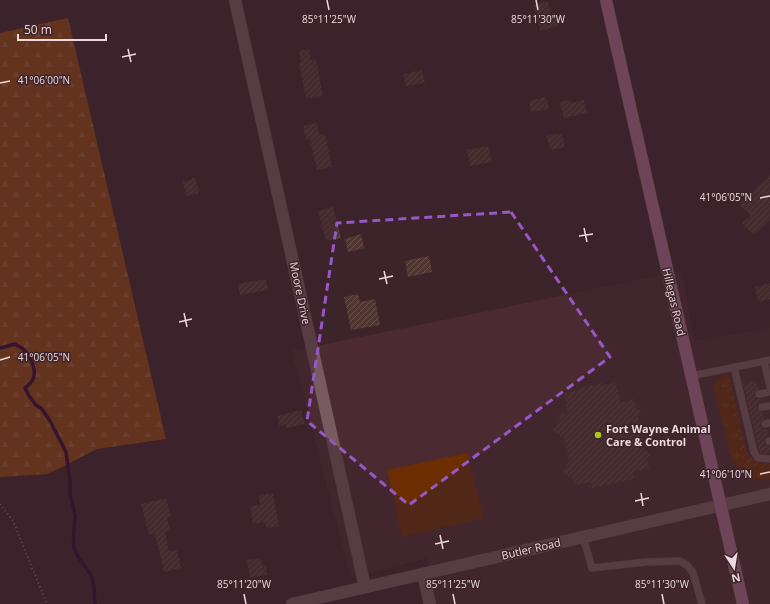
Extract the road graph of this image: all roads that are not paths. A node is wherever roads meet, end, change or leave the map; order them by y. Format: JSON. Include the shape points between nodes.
{"nodes":[{"id":1,"x":235,"y":0,"type":"edge"},
{"id":2,"x":606,"y":0,"type":"edge"},
{"id":3,"x":767,"y":360,"type":"edge"},
{"id":4,"x":734,"y":367,"type":"junction"},
{"id":5,"x":691,"y":376,"type":"junction"},
{"id":6,"x":770,"y":387,"type":"edge"},
{"id":7,"x":770,"y":392,"type":"edge"},
{"id":8,"x":759,"y":394,"type":"dead end"},
{"id":9,"x":770,"y":406,"type":"edge"},
{"id":10,"x":762,"y":408,"type":"dead end"},
{"id":11,"x":770,"y":459,"type":"edge"},
{"id":12,"x":770,"y":494,"type":"edge"},
{"id":13,"x":720,"y":505,"type":"junction"},
{"id":14,"x":583,"y":537,"type":"junction"},
{"id":15,"x":423,"y":574,"type":"junction"},
{"id":16,"x":365,"y":587,"type":"junction"},
{"id":17,"x":292,"y":604,"type":"edge"},
{"id":18,"x":430,"y":604,"type":"edge"},
{"id":19,"x":702,"y":604,"type":"edge"},
{"id":20,"x":743,"y":604,"type":"edge"}],
"edges":[{"from":1,"to":16,"type":"street","name":"Moore Drive"},
{"from":2,"to":5,"type":"main road","name":"Hillegas Road"},
{"from":3,"to":4,"type":"lane"},
{"from":3,"to":6,"type":"lane"},
{"from":4,"to":5,"type":"lane"},
{"from":4,"to":11,"type":"lane","via":[[744,398],[754,452],[758,458]]},
{"from":5,"to":13,"type":"main road","name":"Hillegas Road"},
{"from":7,"to":8,"type":"lane"},
{"from":9,"to":10,"type":"lane"},
{"from":12,"to":13,"type":"street","name":"Butler Road"},
{"from":13,"to":14,"type":"street","name":"Butler Road"},
{"from":13,"to":20,"type":"main road","name":"Hillegas Road"},
{"from":14,"to":15,"type":"street","name":"Butler Road"},
{"from":14,"to":19,"type":"lane","via":[[592,568],[653,561],[680,561],[693,573]]},
{"from":15,"to":16,"type":"street","name":"Butler Road"},
{"from":15,"to":18,"type":"street"},
{"from":16,"to":17,"type":"street","name":"Butler Road"}]}
